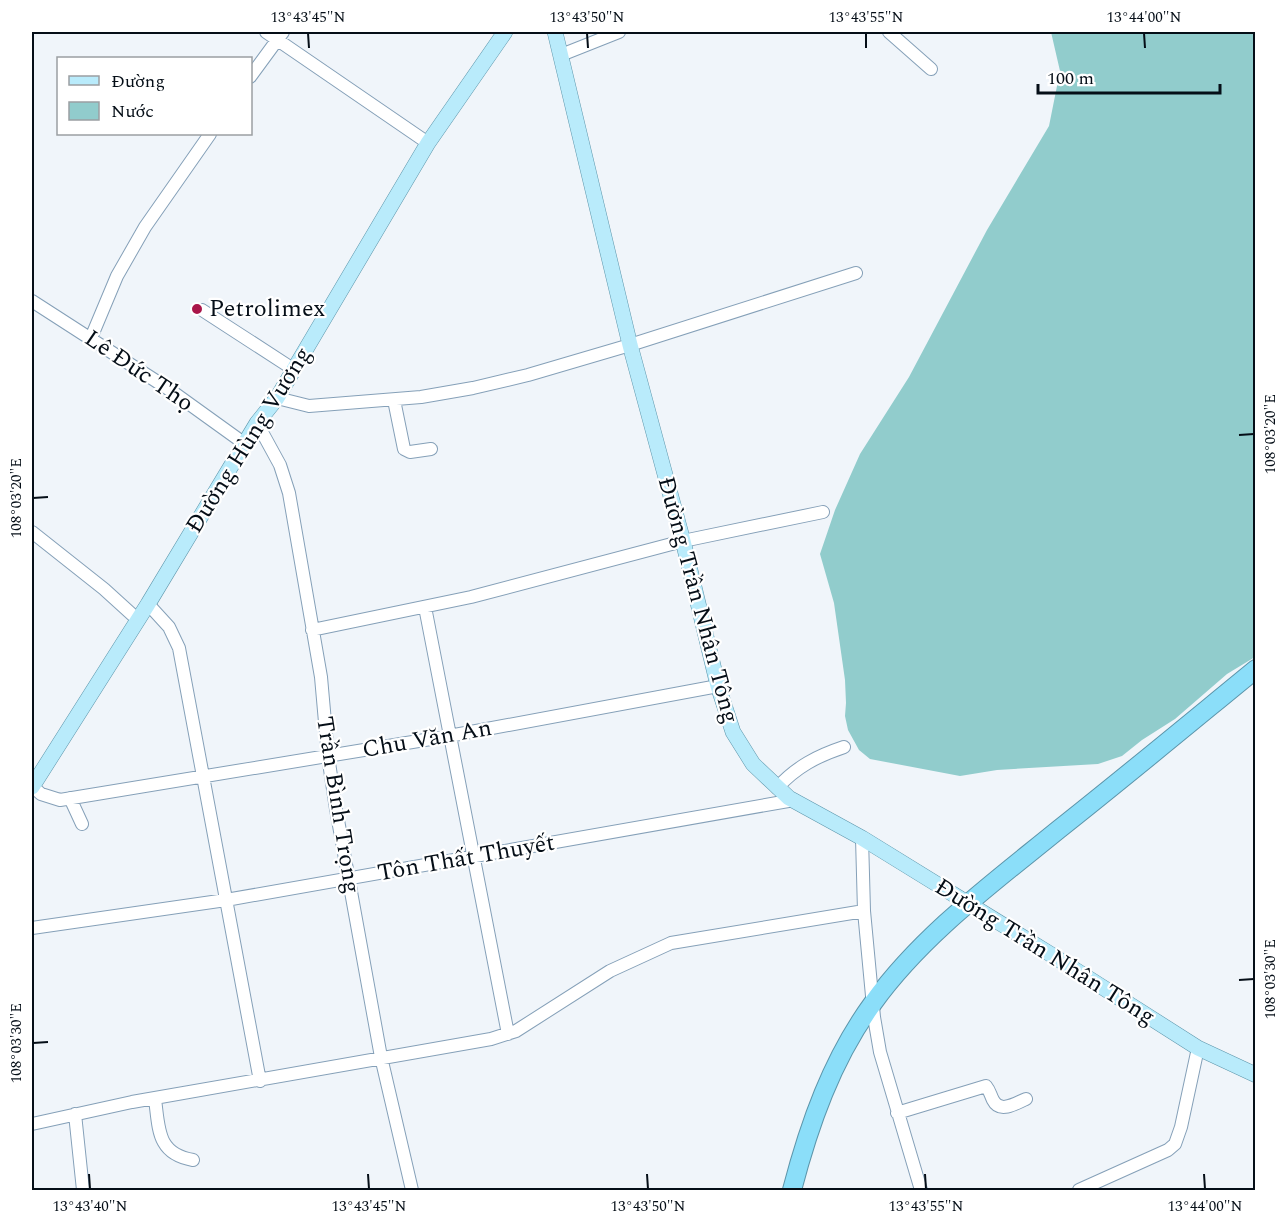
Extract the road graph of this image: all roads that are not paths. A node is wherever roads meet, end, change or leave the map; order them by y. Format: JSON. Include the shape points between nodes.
{"nodes":[{"id":1,"x":266,"y":32,"type":"edge"},
{"id":2,"x":505,"y":32,"type":"edge"},
{"id":3,"x":555,"y":32,"type":"edge"},
{"id":4,"x":619,"y":32,"type":"edge"},
{"id":5,"x":889,"y":32,"type":"edge"},
{"id":6,"x":280,"y":35,"type":"edge"},
{"id":7,"x":561,"y":55,"type":"junction"},
{"id":8,"x":931,"y":69,"type":"dead end"},
{"id":9,"x":252,"y":74,"type":"edge"},
{"id":10,"x":209,"y":135,"type":"edge"},
{"id":11,"x":428,"y":143,"type":"junction"},
{"id":12,"x":856,"y":273,"type":"dead end"},
{"id":13,"x":32,"y":300,"type":"edge"},
{"id":14,"x":202,"y":310,"type":"dead end"},
{"id":15,"x":92,"y":338,"type":"junction"},
{"id":16,"x":630,"y":345,"type":"junction"},
{"id":17,"x":294,"y":369,"type":"junction"},
{"id":18,"x":277,"y":398,"type":"junction"},
{"id":19,"x":394,"y":400,"type":"junction"},
{"id":20,"x":257,"y":423,"type":"junction"},
{"id":21,"x":245,"y":444,"type":"junction"},
{"id":22,"x":431,"y":449,"type":"dead end"},
{"id":23,"x":823,"y":512,"type":"dead end"},
{"id":24,"x":32,"y":532,"type":"edge"},
{"id":25,"x":683,"y":541,"type":"junction"},
{"id":26,"x":148,"y":604,"type":"junction"},
{"id":27,"x":425,"y":607,"type":"junction"},
{"id":28,"x":137,"y":619,"type":"junction"},
{"id":29,"x":312,"y":630,"type":"junction"},
{"id":30,"x":1256,"y":669,"type":"edge"},
{"id":31,"x":718,"y":686,"type":"junction"},
{"id":32,"x":449,"y":736,"type":"junction"},
{"id":33,"x":844,"y":747,"type":"dead end"},
{"id":34,"x":328,"y":756,"type":"junction"},
{"id":35,"x":202,"y":777,"type":"junction"},
{"id":36,"x":32,"y":787,"type":"edge"},
{"id":37,"x":777,"y":789,"type":"junction"},
{"id":38,"x":70,"y":798,"type":"junction"},
{"id":39,"x":794,"y":800,"type":"junction"},
{"id":40,"x":82,"y":824,"type":"dead end"},
{"id":41,"x":862,"y":838,"type":"junction"},
{"id":42,"x":475,"y":857,"type":"junction"},
{"id":43,"x":349,"y":878,"type":"junction"},
{"id":44,"x":226,"y":900,"type":"junction"},
{"id":45,"x":969,"y":904,"type":"junction"},
{"id":46,"x":864,"y":911,"type":"junction"},
{"id":47,"x":32,"y":928,"type":"edge"},
{"id":48,"x":873,"y":1003,"type":"junction"},
{"id":49,"x":508,"y":1034,"type":"junction"},
{"id":50,"x":1198,"y":1048,"type":"junction"},
{"id":51,"x":381,"y":1057,"type":"junction"},
{"id":52,"x":1256,"y":1075,"type":"edge"},
{"id":53,"x":260,"y":1081,"type":"junction"},
{"id":54,"x":154,"y":1099,"type":"junction"},
{"id":55,"x":1026,"y":1099,"type":"dead end"},
{"id":56,"x":897,"y":1113,"type":"junction"},
{"id":57,"x":75,"y":1114,"type":"junction"},
{"id":58,"x":32,"y":1124,"type":"edge"},
{"id":59,"x":193,"y":1160,"type":"dead end"},
{"id":60,"x":83,"y":1191,"type":"edge"},
{"id":61,"x":412,"y":1191,"type":"edge"},
{"id":62,"x":792,"y":1191,"type":"edge"},
{"id":63,"x":921,"y":1191,"type":"edge"},
{"id":64,"x":1079,"y":1191,"type":"edge"}],
"edges":[{"from":1,"to":6,"type":"street"},
{"from":2,"to":11,"type":"main road","name":"Đường Hùng Vương"},
{"from":3,"to":7,"type":"main road","name":"Đường Trần Nhân Tông"},
{"from":4,"to":7,"type":"street"},
{"from":5,"to":8,"type":"street"},
{"from":6,"to":9,"type":"street"},
{"from":6,"to":11,"type":"street"},
{"from":7,"to":16,"type":"main road","name":"Đường Trần Nhân Tông"},
{"from":10,"to":15,"type":"street","via":[[145,227],[117,276]]},
{"from":11,"to":17,"type":"main road","name":"Đường Hùng Vương"},
{"from":12,"to":16,"type":"street"},
{"from":13,"to":15,"type":"street","name":"Lê Đức Thọ"},
{"from":14,"to":17,"type":"street"},
{"from":15,"to":21,"type":"street","name":"Lê Đức Thọ"},
{"from":16,"to":19,"type":"street","via":[[517,377]]},
{"from":16,"to":25,"type":"main road","name":"Đường Trần Nhân Tông"},
{"from":17,"to":18,"type":"main road","name":"Đường Hùng Vương"},
{"from":18,"to":19,"type":"street","via":[[309,406]]},
{"from":18,"to":20,"type":"main road","name":"Đường Hùng Vương"},
{"from":19,"to":22,"type":"street","via":[[404,450]]},
{"from":20,"to":21,"type":"main road","name":"Đường Hùng Vương"},
{"from":20,"to":29,"type":"street","name":"Trần Bình Trọng","via":[[280,465],[289,493]]},
{"from":21,"to":26,"type":"main road","name":"Đường Hùng Vương"},
{"from":23,"to":25,"type":"street"},
{"from":24,"to":28,"type":"street"},
{"from":25,"to":27,"type":"street"},
{"from":25,"to":31,"type":"main road","name":"Đường Trần Nhân Tông"},
{"from":26,"to":28,"type":"main road","name":"Đường Hùng Vương"},
{"from":26,"to":35,"type":"street","via":[[177,642]]},
{"from":27,"to":29,"type":"street"},
{"from":27,"to":32,"type":"street"},
{"from":28,"to":36,"type":"main road","name":"Đường Hùng Vương"},
{"from":29,"to":34,"type":"street","name":"Trần Bình Trọng","via":[[321,677]]},
{"from":30,"to":45,"type":"highway"},
{"from":31,"to":32,"type":"street","name":"Chu Văn An"},
{"from":31,"to":37,"type":"main road","name":"Đường Trần Nhân Tông","via":[[733,732],[753,764]]},
{"from":32,"to":34,"type":"street","name":"Chu Văn An"},
{"from":32,"to":42,"type":"street"},
{"from":33,"to":37,"type":"street","via":[[804,764]]},
{"from":34,"to":35,"type":"street","name":"Chu Văn An"},
{"from":34,"to":43,"type":"street","name":"Trần Bình Trọng"},
{"from":35,"to":38,"type":"street","name":"Chu Văn An"},
{"from":35,"to":44,"type":"street"},
{"from":36,"to":38,"type":"street","name":"Chu Văn An","via":[[49,797]]},
{"from":37,"to":39,"type":"main road","name":"Đường Trần Nhân Tông"},
{"from":38,"to":40,"type":"street"},
{"from":39,"to":41,"type":"main road","name":"Đường Trần Nhân Tông"},
{"from":39,"to":42,"type":"street","name":"Tôn Thất Thuyết"},
{"from":41,"to":45,"type":"main road","name":"Đường Trần Nhân Tông"},
{"from":41,"to":46,"type":"street"},
{"from":42,"to":43,"type":"street","name":"Tôn Thất Thuyết"},
{"from":42,"to":49,"type":"street"},
{"from":43,"to":44,"type":"street","name":"Tôn Thất Thuyết"},
{"from":43,"to":51,"type":"street","name":"Trần Bình Trọng"},
{"from":44,"to":47,"type":"street","name":"Tôn Thất Thuyết"},
{"from":44,"to":53,"type":"street"},
{"from":45,"to":48,"type":"highway","via":[[913,956]]},
{"from":45,"to":50,"type":"main road","name":"Đường Trần Nhân Tông"},
{"from":46,"to":48,"type":"street"},
{"from":46,"to":49,"type":"street","via":[[671,943],[610,971]]},
{"from":48,"to":56,"type":"street","via":[[880,1052]]},
{"from":48,"to":62,"type":"highway","via":[[825,1088]]},
{"from":49,"to":51,"type":"street"},
{"from":50,"to":52,"type":"main road","name":"Đường Trần Nhân Tông"},
{"from":50,"to":64,"type":"street","via":[[1175,1144]]},
{"from":51,"to":53,"type":"street"},
{"from":51,"to":61,"type":"street","name":"Trần Bình Trọng"},
{"from":53,"to":54,"type":"street"},
{"from":54,"to":57,"type":"street"},
{"from":54,"to":59,"type":"street","via":[[164,1144],[177,1155]]},
{"from":55,"to":56,"type":"street","via":[[999,1107],[986,1086]]},
{"from":56,"to":63,"type":"street"},
{"from":57,"to":58,"type":"street"},
{"from":57,"to":60,"type":"street"}]}
